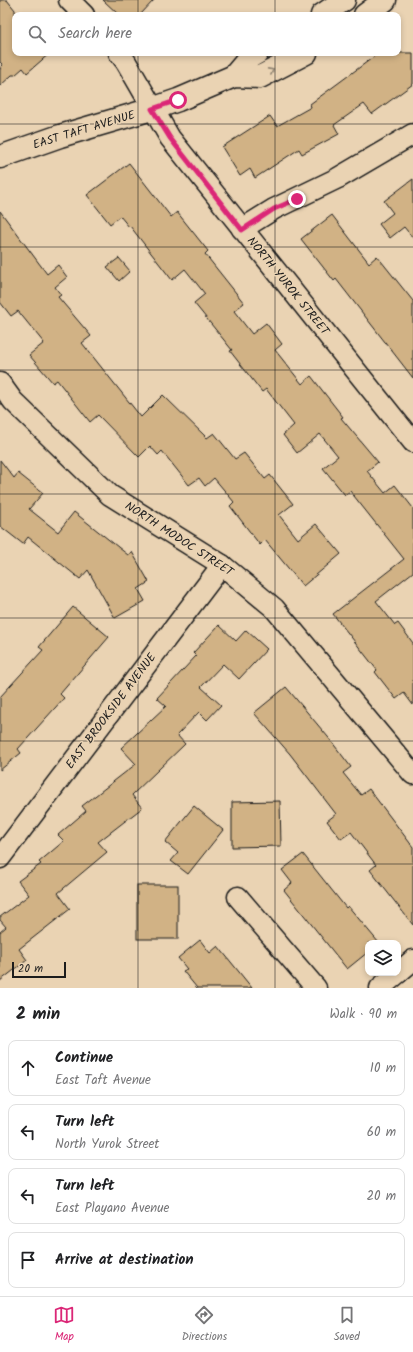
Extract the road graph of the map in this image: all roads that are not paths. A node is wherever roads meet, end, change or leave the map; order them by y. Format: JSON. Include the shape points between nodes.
{"nodes":[{"id":1,"x":69,"y":0,"type":"edge"},
{"id":2,"x":344,"y":0,"type":"edge"},
{"id":3,"x":385,"y":0,"type":"edge"},
{"id":4,"x":81,"y":12,"type":"edge"},
{"id":5,"x":326,"y":12,"type":"edge"},
{"id":6,"x":369,"y":12,"type":"edge"},
{"id":7,"x":121,"y":56,"type":"edge"},
{"id":8,"x":252,"y":56,"type":"edge"},
{"id":9,"x":300,"y":56,"type":"edge"},
{"id":10,"x":234,"y":76,"type":"junction"},
{"id":11,"x":152,"y":109,"type":"junction"},
{"id":12,"x":413,"y":134,"type":"edge"},
{"id":13,"x":0,"y":157,"type":"edge"},
{"id":14,"x":242,"y":230,"type":"junction"},
{"id":15,"x":0,"y":383,"type":"edge"},
{"id":16,"x":413,"y":442,"type":"edge"},
{"id":17,"x":222,"y":565,"type":"junction"},
{"id":18,"x":413,"y":774,"type":"edge"},
{"id":19,"x":0,"y":858,"type":"edge"},
{"id":20,"x":238,"y":897,"type":"dead end"},
{"id":21,"x":413,"y":960,"type":"edge"},
{"id":22,"x":401,"y":970,"type":"edge"},
{"id":23,"x":394,"y":976,"type":"edge"},
{"id":24,"x":316,"y":988,"type":"edge"},
{"id":25,"x":380,"y":988,"type":"edge"}],
"edges":[{"from":1,"to":4,"type":"street"},
{"from":2,"to":5,"type":"street"},
{"from":3,"to":6,"type":"street"},
{"from":7,"to":11,"type":"street","name":"NORTH YUROK STREET"},
{"from":8,"to":10,"type":"street","name":"EAST TAFT AVENUE"},
{"from":10,"to":9,"type":"street","name":"EAST TAFT AVENUE","one_way":true,"via":[[260,77]]},
{"from":10,"to":11,"type":"street","name":"EAST TAFT AVENUE"},
{"from":11,"to":13,"type":"street","name":"EAST TAFT AVENUE","via":[[40,142]]},
{"from":11,"to":14,"type":"street","name":"NORTH YUROK STREET","via":[[170,138]]},
{"from":12,"to":14,"type":"street","via":[[338,178],[274,209]]},
{"from":14,"to":16,"type":"street","name":"NORTH YUROK STREET"},
{"from":15,"to":17,"type":"street","name":"NORTH MODOC STREET","via":[[14,401],[110,495]]},
{"from":17,"to":18,"type":"street","name":"NORTH MODOC STREET","via":[[274,608]]},
{"from":17,"to":19,"type":"street","name":"EAST BROOKSIDE AVENUE"},
{"from":20,"to":24,"type":"street"},
{"from":21,"to":22,"type":"street"},
{"from":23,"to":25,"type":"street"}]}
